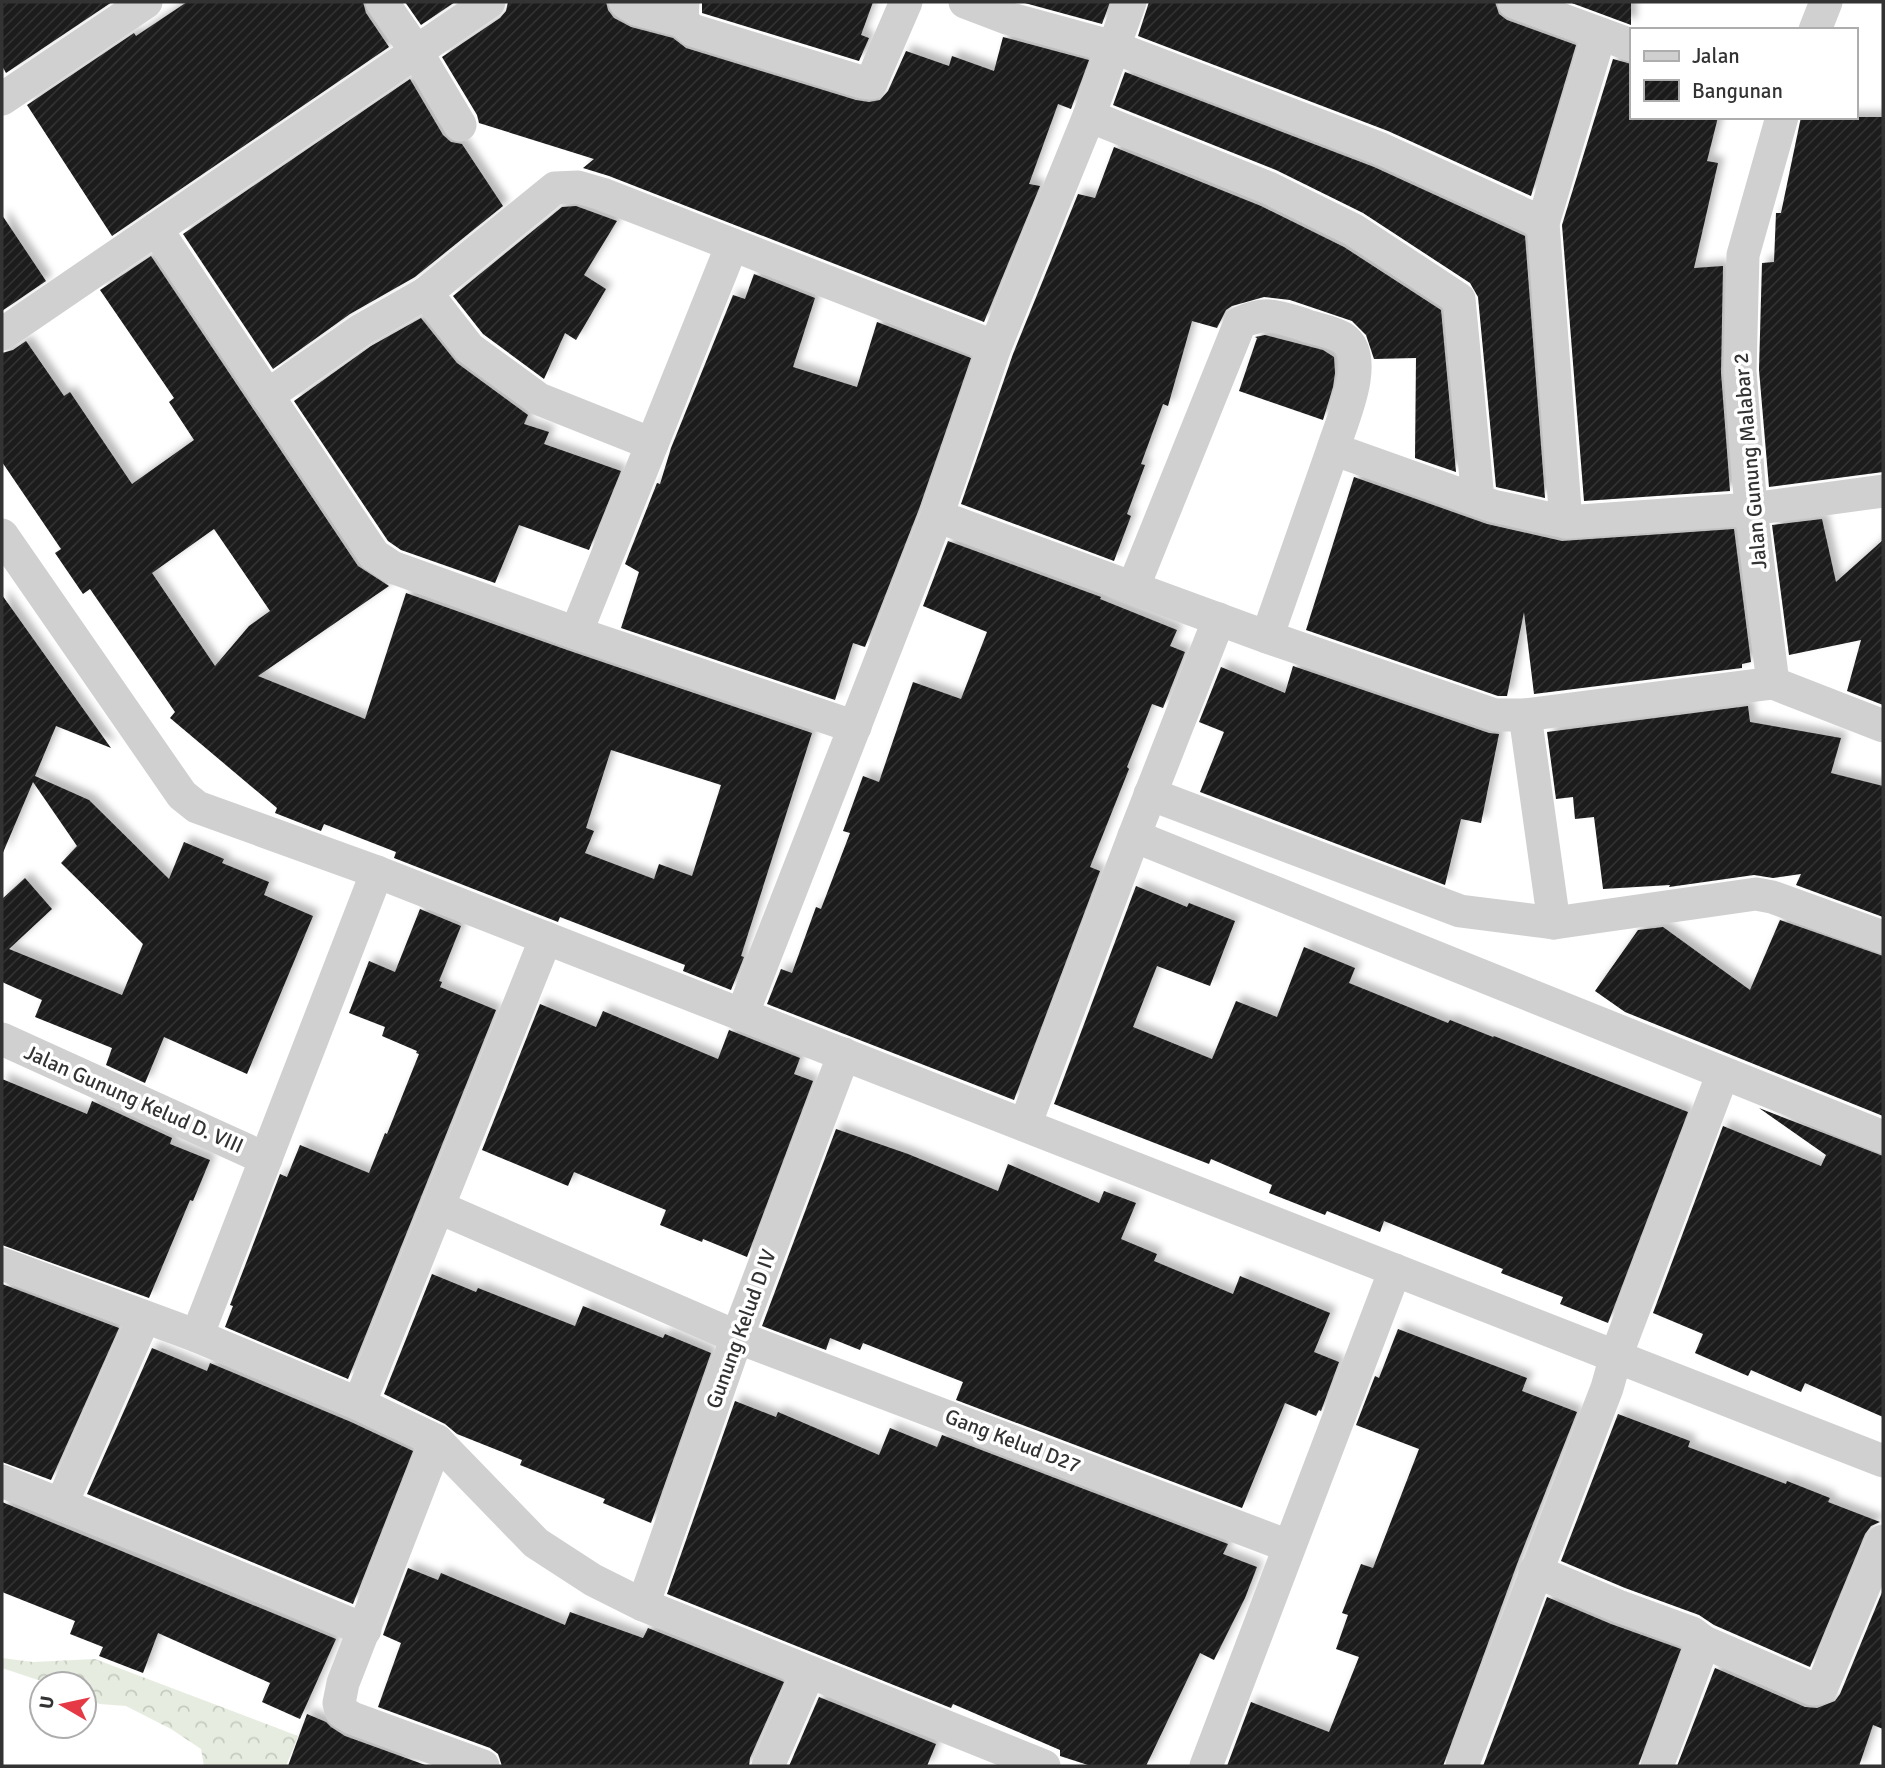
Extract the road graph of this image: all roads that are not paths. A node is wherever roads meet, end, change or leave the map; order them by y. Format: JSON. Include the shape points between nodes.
{"nodes":[{"id":1,"x":146,"y":2,"type":"edge"},
{"id":2,"x":382,"y":2,"type":"edge"},
{"id":3,"x":489,"y":2,"type":"edge"},
{"id":4,"x":625,"y":2,"type":"edge"},
{"id":5,"x":906,"y":2,"type":"edge"},
{"id":6,"x":965,"y":2,"type":"edge"},
{"id":7,"x":1130,"y":2,"type":"edge"},
{"id":8,"x":1514,"y":2,"type":"edge"},
{"id":9,"x":1826,"y":2,"type":"edge"},
{"id":10,"x":682,"y":12,"type":"edge"},
{"id":11,"x":1816,"y":28,"type":"edge"},
{"id":12,"x":1600,"y":34,"type":"junction"},
{"id":13,"x":1630,"y":45,"type":"edge"},
{"id":14,"x":1112,"y":47,"type":"junction"},
{"id":15,"x":416,"y":51,"type":"junction"},
{"id":16,"x":2,"y":99,"type":"edge"},
{"id":17,"x":1089,"y":116,"type":"junction"},
{"id":18,"x":1781,"y":119,"type":"edge"},
{"id":19,"x":460,"y":125,"type":"dead end"},
{"id":20,"x":1543,"y":223,"type":"junction"},
{"id":21,"x":156,"y":229,"type":"junction"},
{"id":22,"x":732,"y":245,"type":"junction"},
{"id":23,"x":426,"y":293,"type":"junction"},
{"id":24,"x":2,"y":334,"type":"edge"},
{"id":25,"x":995,"y":347,"type":"junction"},
{"id":26,"x":267,"y":396,"type":"junction"},
{"id":27,"x":652,"y":444,"type":"junction"},
{"id":28,"x":1334,"y":449,"type":"junction"},
{"id":29,"x":1883,"y":491,"type":"edge"},
{"id":30,"x":1478,"y":500,"type":"junction"},
{"id":31,"x":1751,"y":509,"type":"junction"},
{"id":32,"x":937,"y":516,"type":"junction"},
{"id":33,"x":1566,"y":522,"type":"junction"},
{"id":34,"x":2,"y":535,"type":"edge"},
{"id":35,"x":1133,"y":588,"type":"junction"},
{"id":36,"x":1219,"y":619,"type":"junction"},
{"id":37,"x":576,"y":633,"type":"junction"},
{"id":38,"x":1267,"y":637,"type":"junction"},
{"id":39,"x":1773,"y":683,"type":"junction"},
{"id":40,"x":1525,"y":715,"type":"junction"},
{"id":41,"x":1883,"y":726,"type":"edge"},
{"id":42,"x":855,"y":727,"type":"junction"},
{"id":43,"x":1150,"y":794,"type":"junction"},
{"id":44,"x":1134,"y":836,"type":"junction"},
{"id":45,"x":377,"y":872,"type":"junction"},
{"id":46,"x":1554,"y":923,"type":"junction"},
{"id":47,"x":1883,"y":937,"type":"edge"},
{"id":48,"x":547,"y":938,"type":"junction"},
{"id":49,"x":742,"y":1014,"type":"junction"},
{"id":50,"x":2,"y":1039,"type":"edge"},
{"id":51,"x":845,"y":1054,"type":"junction"},
{"id":52,"x":1723,"y":1073,"type":"junction"},
{"id":53,"x":1025,"y":1125,"type":"junction"},
{"id":54,"x":1883,"y":1137,"type":"edge"},
{"id":55,"x":266,"y":1159,"type":"junction"},
{"id":56,"x":438,"y":1207,"type":"junction"},
{"id":57,"x":2,"y":1264,"type":"edge"},
{"id":58,"x":1395,"y":1270,"type":"junction"},
{"id":59,"x":144,"y":1318,"type":"junction"},
{"id":60,"x":197,"y":1336,"type":"junction"},
{"id":61,"x":737,"y":1337,"type":"junction"},
{"id":62,"x":1616,"y":1356,"type":"junction"},
{"id":63,"x":359,"y":1404,"type":"junction"},
{"id":64,"x":437,"y":1441,"type":"junction"},
{"id":65,"x":1883,"y":1461,"type":"edge"},
{"id":66,"x":2,"y":1481,"type":"edge"},
{"id":67,"x":61,"y":1505,"type":"junction"},
{"id":68,"x":1883,"y":1541,"type":"edge"},
{"id":69,"x":1288,"y":1546,"type":"junction"},
{"id":70,"x":1535,"y":1571,"type":"junction"},
{"id":71,"x":643,"y":1605,"type":"junction"},
{"id":72,"x":365,"y":1630,"type":"junction"},
{"id":73,"x":1704,"y":1642,"type":"junction"},
{"id":74,"x":809,"y":1672,"type":"junction"},
{"id":75,"x":483,"y":1766,"type":"edge"},
{"id":76,"x":768,"y":1766,"type":"edge"},
{"id":77,"x":1044,"y":1766,"type":"edge"},
{"id":78,"x":1206,"y":1766,"type":"edge"},
{"id":79,"x":1462,"y":1766,"type":"edge"},
{"id":80,"x":1657,"y":1766,"type":"edge"}],
"edges":[{"from":1,"to":16,"type":"street"},
{"from":2,"to":15,"type":"street"},
{"from":3,"to":15,"type":"street"},
{"from":4,"to":10,"type":"street","via":[[636,9]]},
{"from":5,"to":10,"type":"street","via":[[871,83],[692,30]]},
{"from":6,"to":14,"type":"street"},
{"from":7,"to":14,"type":"street"},
{"from":8,"to":12,"type":"street"},
{"from":9,"to":11,"type":"street"},
{"from":12,"to":13,"type":"street"},
{"from":12,"to":20,"type":"street"},
{"from":14,"to":17,"type":"street"},
{"from":14,"to":20,"type":"street","via":[[1381,149]]},
{"from":15,"to":19,"type":"street"},
{"from":15,"to":21,"type":"street"},
{"from":17,"to":25,"type":"street"},
{"from":17,"to":30,"type":"street","via":[[1269,188],[1354,230],[1460,299]]},
{"from":18,"to":31,"type":"street","name":"Jalan Gunung Malabar 2","via":[[1744,255],[1740,371]]},
{"from":20,"to":33,"type":"street"},
{"from":21,"to":24,"type":"street"},
{"from":21,"to":26,"type":"street"},
{"from":22,"to":23,"type":"street","via":[[602,194],[578,187],[555,188]]},
{"from":22,"to":25,"type":"street"},
{"from":22,"to":27,"type":"street"},
{"from":23,"to":26,"type":"street","via":[[361,330]]},
{"from":23,"to":27,"type":"street","via":[[469,348],[539,400]]},
{"from":25,"to":32,"type":"street"},
{"from":26,"to":37,"type":"street","via":[[374,555],[392,567]]},
{"from":27,"to":37,"type":"street"},
{"from":28,"to":30,"type":"street"},
{"from":28,"to":35,"type":"street","via":[[1356,375],[1354,352],[1343,338],[1276,316],[1256,316],[1240,323]]},
{"from":28,"to":38,"type":"street"},
{"from":29,"to":31,"type":"street"},
{"from":30,"to":33,"type":"street"},
{"from":31,"to":33,"type":"street"},
{"from":31,"to":39,"type":"street","name":"Jalan Gunung Malabar 2"},
{"from":32,"to":35,"type":"street"},
{"from":32,"to":42,"type":"street"},
{"from":34,"to":45,"type":"street","via":[[182,795],[212,814]]},
{"from":35,"to":36,"type":"street"},
{"from":36,"to":38,"type":"street"},
{"from":36,"to":43,"type":"street"},
{"from":37,"to":42,"type":"street"},
{"from":38,"to":40,"type":"street","via":[[1495,715]]},
{"from":39,"to":40,"type":"street"},
{"from":39,"to":41,"type":"street"},
{"from":40,"to":46,"type":"street"},
{"from":42,"to":49,"type":"street"},
{"from":43,"to":44,"type":"street"},
{"from":43,"to":46,"type":"street","via":[[1460,911]]},
{"from":44,"to":52,"type":"street"},
{"from":44,"to":53,"type":"street"},
{"from":45,"to":48,"type":"street"},
{"from":45,"to":55,"type":"street"},
{"from":46,"to":47,"type":"street","via":[[1756,894]]},
{"from":48,"to":49,"type":"street"},
{"from":48,"to":56,"type":"street"},
{"from":49,"to":51,"type":"street"},
{"from":50,"to":55,"type":"street","name":"Jalan Gunung Kelud D. VIII"},
{"from":51,"to":53,"type":"street"},
{"from":51,"to":61,"type":"street","name":"Gunung Kelud D IV"},
{"from":52,"to":54,"type":"street"},
{"from":52,"to":62,"type":"street"},
{"from":53,"to":58,"type":"street"},
{"from":55,"to":60,"type":"street"},
{"from":56,"to":61,"type":"street","name":"Gang Kelud D27"},
{"from":56,"to":63,"type":"street"},
{"from":57,"to":59,"type":"street"},
{"from":58,"to":62,"type":"street"},
{"from":58,"to":69,"type":"street"},
{"from":59,"to":60,"type":"street"},
{"from":59,"to":67,"type":"street"},
{"from":60,"to":63,"type":"street"},
{"from":61,"to":69,"type":"street","name":"Gang Kelud D27"},
{"from":61,"to":71,"type":"street","name":"Gunung Kelud D IV"},
{"from":62,"to":65,"type":"street"},
{"from":62,"to":70,"type":"street"},
{"from":63,"to":64,"type":"street"},
{"from":64,"to":71,"type":"street","via":[[536,1543]]},
{"from":64,"to":72,"type":"street"},
{"from":66,"to":67,"type":"street"},
{"from":67,"to":72,"type":"street"},
{"from":68,"to":73,"type":"street","via":[[1822,1687],[1813,1689]]},
{"from":69,"to":78,"type":"street"},
{"from":70,"to":73,"type":"street","via":[[1692,1633]]},
{"from":70,"to":79,"type":"street"},
{"from":71,"to":74,"type":"street"},
{"from":72,"to":75,"type":"street","via":[[343,1683],[341,1712]]},
{"from":73,"to":80,"type":"street"},
{"from":74,"to":76,"type":"street"},
{"from":74,"to":77,"type":"street"}]}
